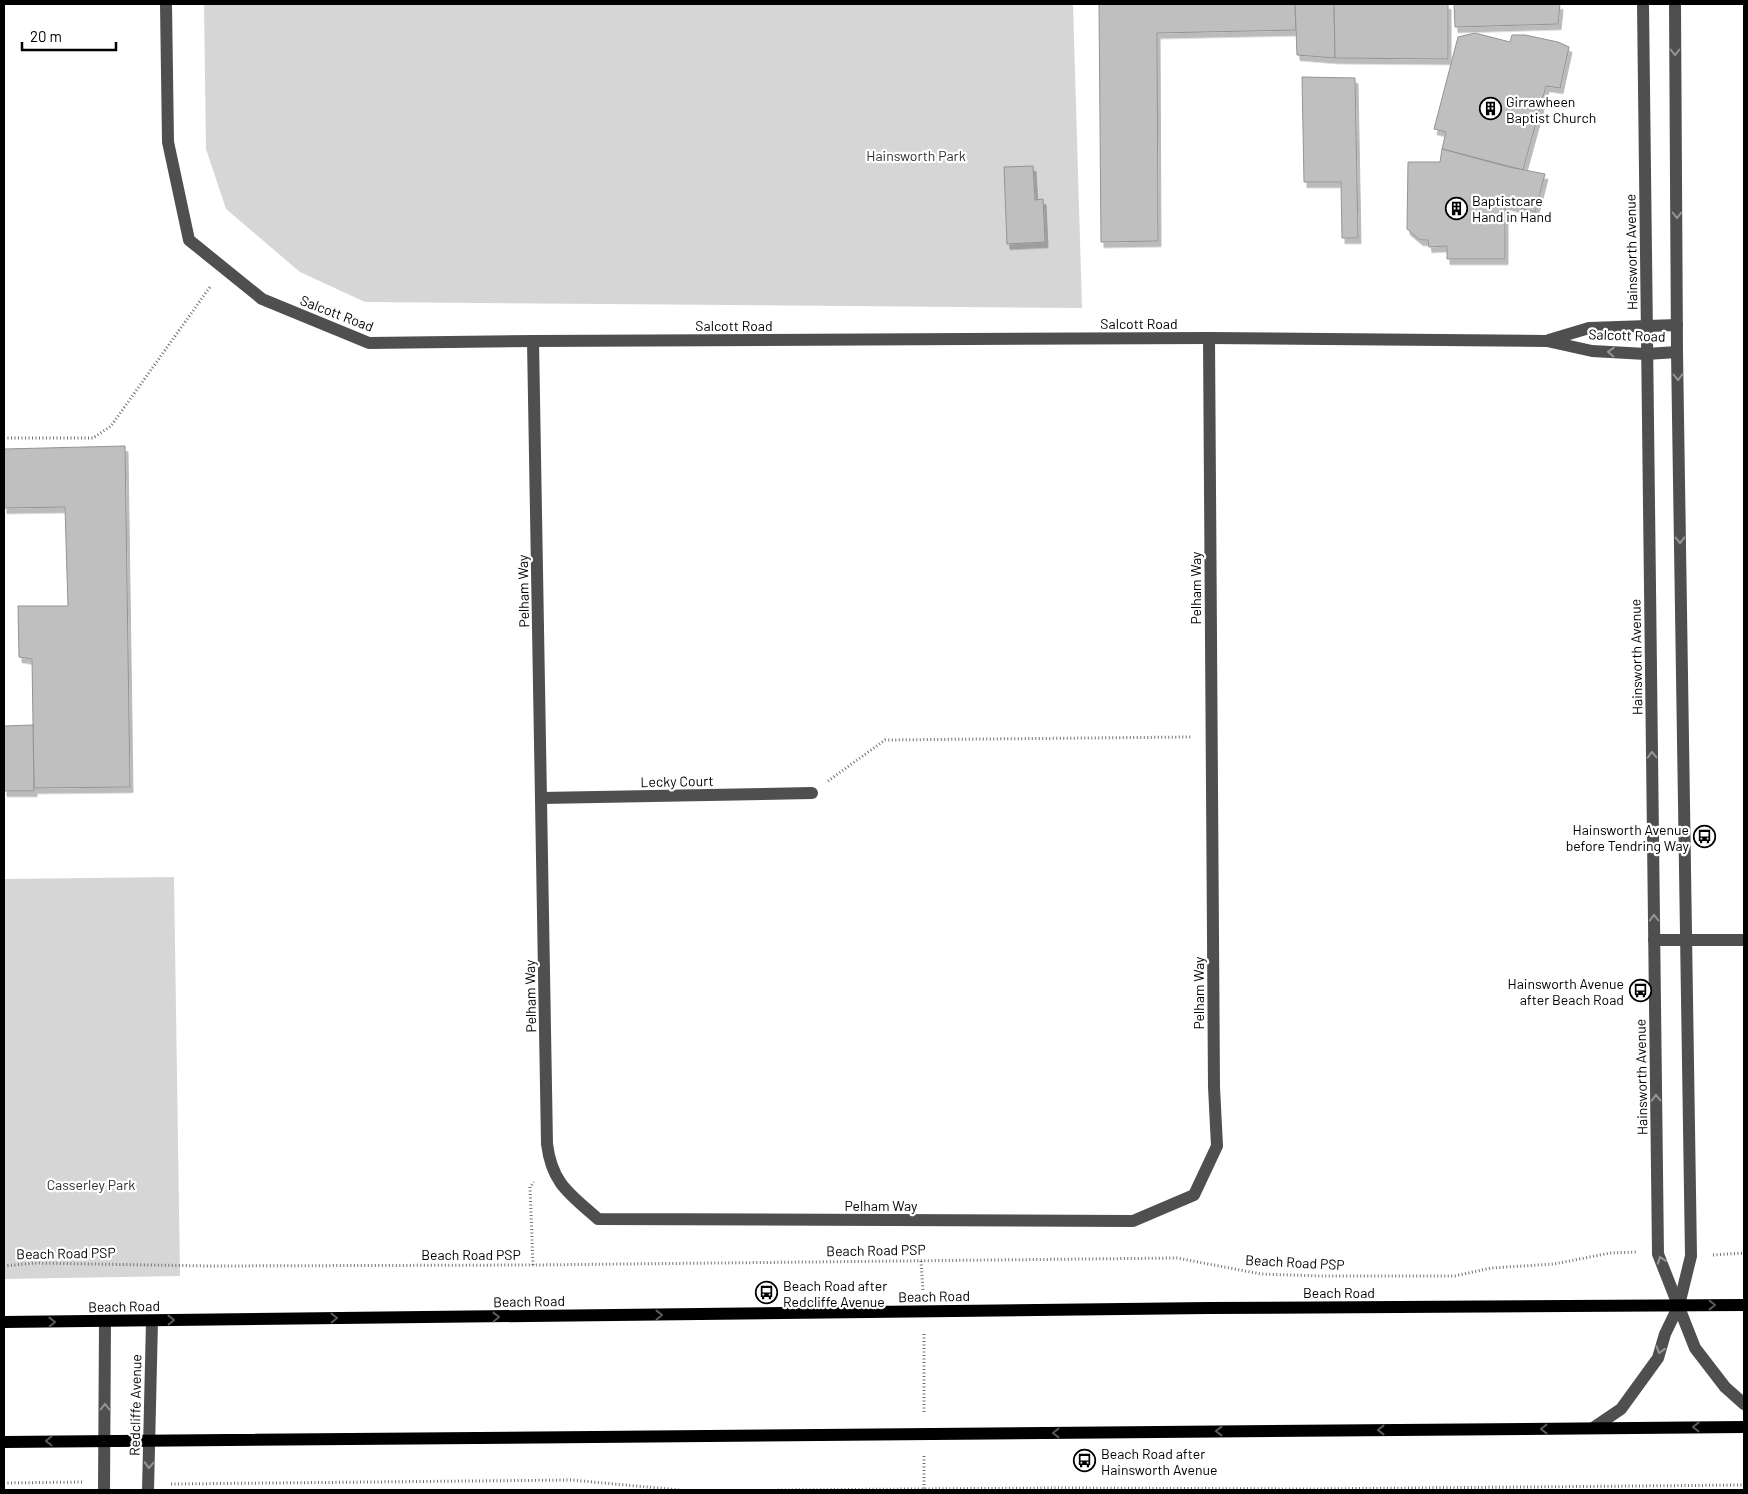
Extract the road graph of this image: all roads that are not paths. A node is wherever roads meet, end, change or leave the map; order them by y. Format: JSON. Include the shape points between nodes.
{"nodes":[{"id":1,"x":166,"y":4,"type":"edge"},
{"id":2,"x":1643,"y":4,"type":"edge"},
{"id":3,"x":1675,"y":4,"type":"edge"},
{"id":4,"x":1677,"y":325,"type":"junction"},
{"id":5,"x":1646,"y":327,"type":"junction"},
{"id":6,"x":1208,"y":338,"type":"junction"},
{"id":7,"x":533,"y":341,"type":"junction"},
{"id":8,"x":1547,"y":341,"type":"junction"},
{"id":9,"x":1677,"y":352,"type":"junction"},
{"id":10,"x":1646,"y":354,"type":"junction"},
{"id":11,"x":812,"y":793,"type":"road end"},
{"id":12,"x":541,"y":798,"type":"junction"},
{"id":13,"x":1654,"y":940,"type":"junction"},
{"id":14,"x":1686,"y":940,"type":"junction"},
{"id":15,"x":1744,"y":940,"type":"edge"},
{"id":16,"x":1744,"y":1304,"type":"edge"},
{"id":17,"x":1679,"y":1305,"type":"junction"},
{"id":18,"x":105,"y":1321,"type":"junction"},
{"id":19,"x":152,"y":1321,"type":"junction"},
{"id":20,"x":4,"y":1322,"type":"edge"},
{"id":21,"x":1744,"y":1404,"type":"edge"},
{"id":22,"x":1744,"y":1427,"type":"edge"},
{"id":23,"x":1593,"y":1428,"type":"junction"},
{"id":24,"x":150,"y":1440,"type":"junction"},
{"id":25,"x":105,"y":1441,"type":"junction"},
{"id":26,"x":4,"y":1442,"type":"edge"},
{"id":27,"x":104,"y":1486,"type":"edge"},
{"id":28,"x":148,"y":1487,"type":"edge"}],
"edges":[{"from":1,"to":7,"type":"street","name":"Salcott Road","via":[[168,142],[189,240],[262,299],[370,343]]},
{"from":2,"to":5,"type":"street","name":"Hainsworth Avenue"},
{"from":3,"to":4,"type":"street","one_way":true},
{"from":4,"to":5,"type":"street","name":"Salcott Road"},
{"from":4,"to":9,"type":"street"},
{"from":5,"to":8,"type":"street","name":"Salcott Road","via":[[1589,328]]},
{"from":5,"to":10,"type":"street","name":"Hainsworth Avenue"},
{"from":6,"to":7,"type":"street","name":"Salcott Road"},
{"from":6,"to":8,"type":"street","name":"Salcott Road"},
{"from":6,"to":12,"type":"street","name":"Pelham Way","via":[[1217,1146],[1194,1195],[1133,1221],[598,1219],[564,1189],[550,1162]]},
{"from":7,"to":12,"type":"street","name":"Pelham Way"},
{"from":10,"to":8,"type":"street","name":"Salcott Road","one_way":true,"via":[[1592,351]]},
{"from":9,"to":10,"type":"street","name":"Salcott Road"},
{"from":9,"to":14,"type":"street","one_way":true},
{"from":13,"to":10,"type":"street","name":"Hainsworth Avenue","one_way":true},
{"from":11,"to":12,"type":"street","name":"Lecky Court"},
{"from":13,"to":14,"type":"street"},
{"from":17,"to":13,"type":"street","name":"Hainsworth Avenue","one_way":true,"via":[[1658,1254]]},
{"from":14,"to":15,"type":"street"},
{"from":14,"to":17,"type":"street","via":[[1690,1256]]},
{"from":17,"to":16,"type":"main road","name":"Beach Road","one_way":true},
{"from":19,"to":17,"type":"main road","name":"Beach Road","one_way":true},
{"from":17,"to":21,"type":"street","name":"Hainsworth Avenue","via":[[1695,1348],[1725,1387]]},
{"from":17,"to":23,"type":"street","one_way":true,"via":[[1658,1358],[1643,1380],[1621,1409]]},
{"from":18,"to":19,"type":"main road","name":"Beach Road"},
{"from":20,"to":18,"type":"main road","name":"Beach Road","one_way":true},
{"from":25,"to":18,"type":"street","one_way":true},
{"from":19,"to":24,"type":"street","name":"Redcliffe Avenue"},
{"from":22,"to":23,"type":"main road","one_way":true},
{"from":23,"to":24,"type":"main road","one_way":true},
{"from":24,"to":25,"type":"main road"},
{"from":24,"to":28,"type":"street","name":"Redcliffe Avenue","one_way":true},
{"from":25,"to":26,"type":"main road","one_way":true},
{"from":25,"to":27,"type":"street"}]}
